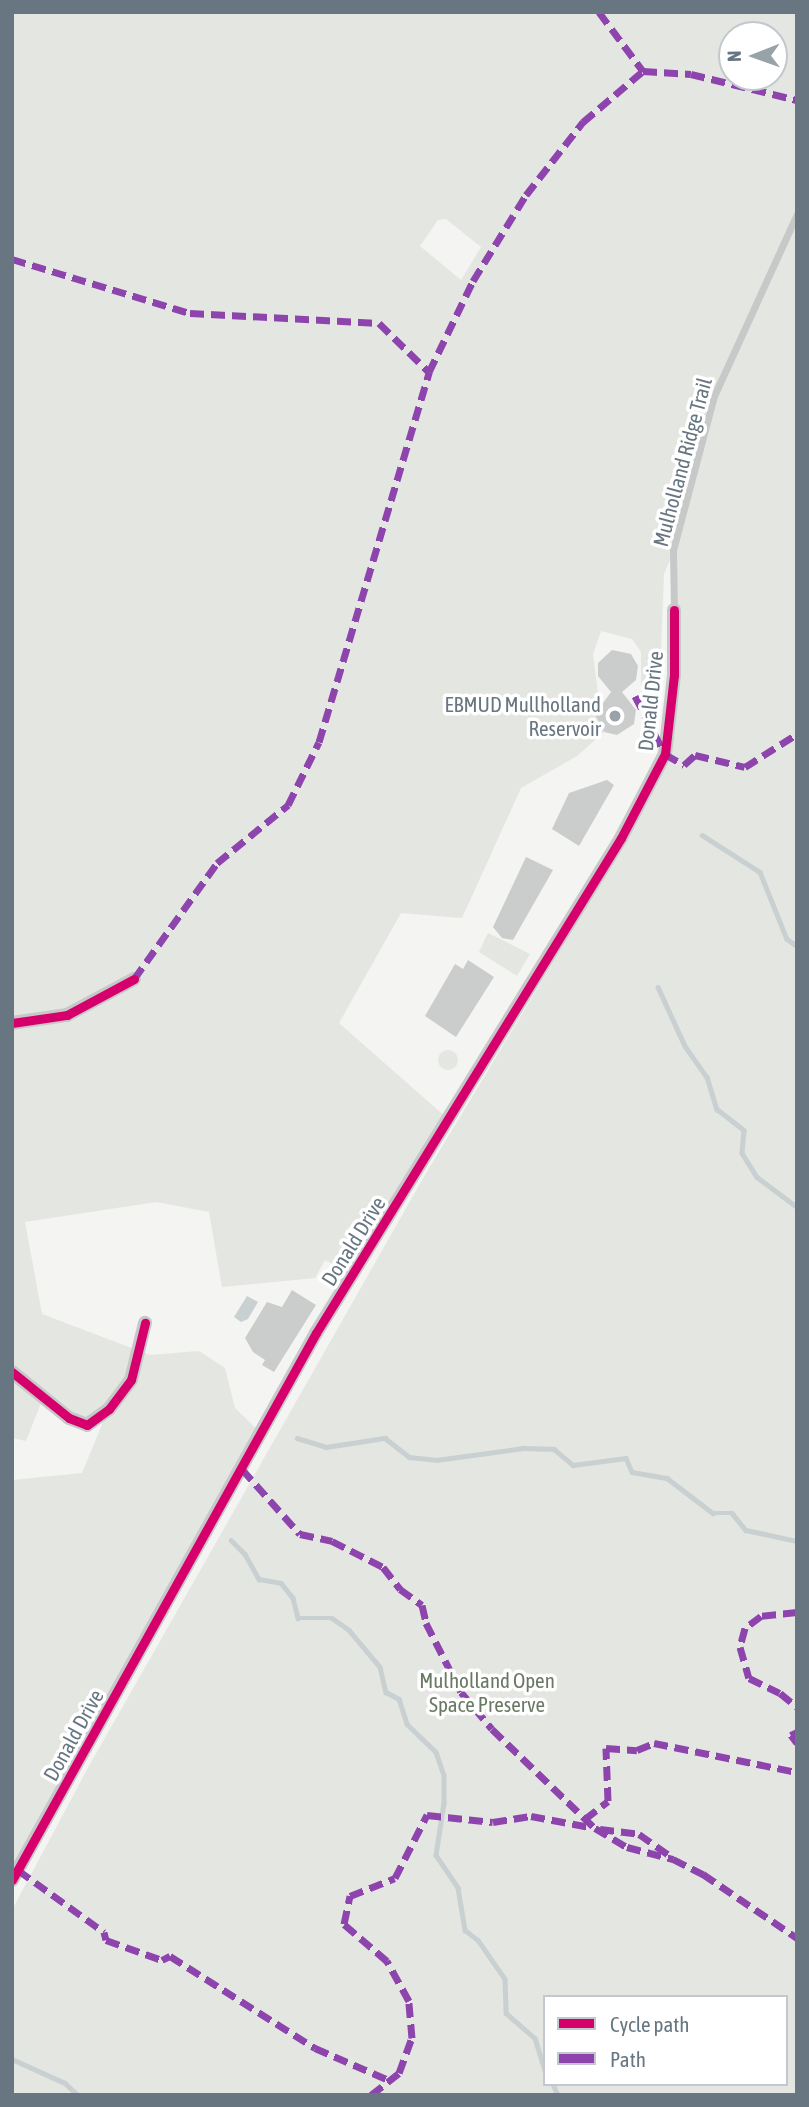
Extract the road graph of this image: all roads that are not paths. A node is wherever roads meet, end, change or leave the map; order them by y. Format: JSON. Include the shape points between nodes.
{"nodes":[{"id":1,"x":797,"y":214,"type":"edge"},
{"id":2,"x":674,"y":610,"type":"joint"},
{"id":3,"x":134,"y":979,"type":"dead end"},
{"id":4,"x":12,"y":1023,"type":"edge"},
{"id":5,"x":145,"y":1323,"type":"dead end"},
{"id":6,"x":12,"y":1372,"type":"edge"},
{"id":7,"x":12,"y":1880,"type":"edge"}],
"edges":[{"from":1,"to":2,"type":"lane","name":"Mulholland Ridge Trail","via":[[714,397],[673,550]]},
{"from":2,"to":7,"type":"street","name":"Donald Drive","via":[[674,675],[665,754],[621,838],[316,1333]]},
{"from":3,"to":4,"type":"street","via":[[67,1016]]},
{"from":5,"to":6,"type":"street","via":[[131,1380],[109,1409],[87,1424],[69,1418]]}]}
